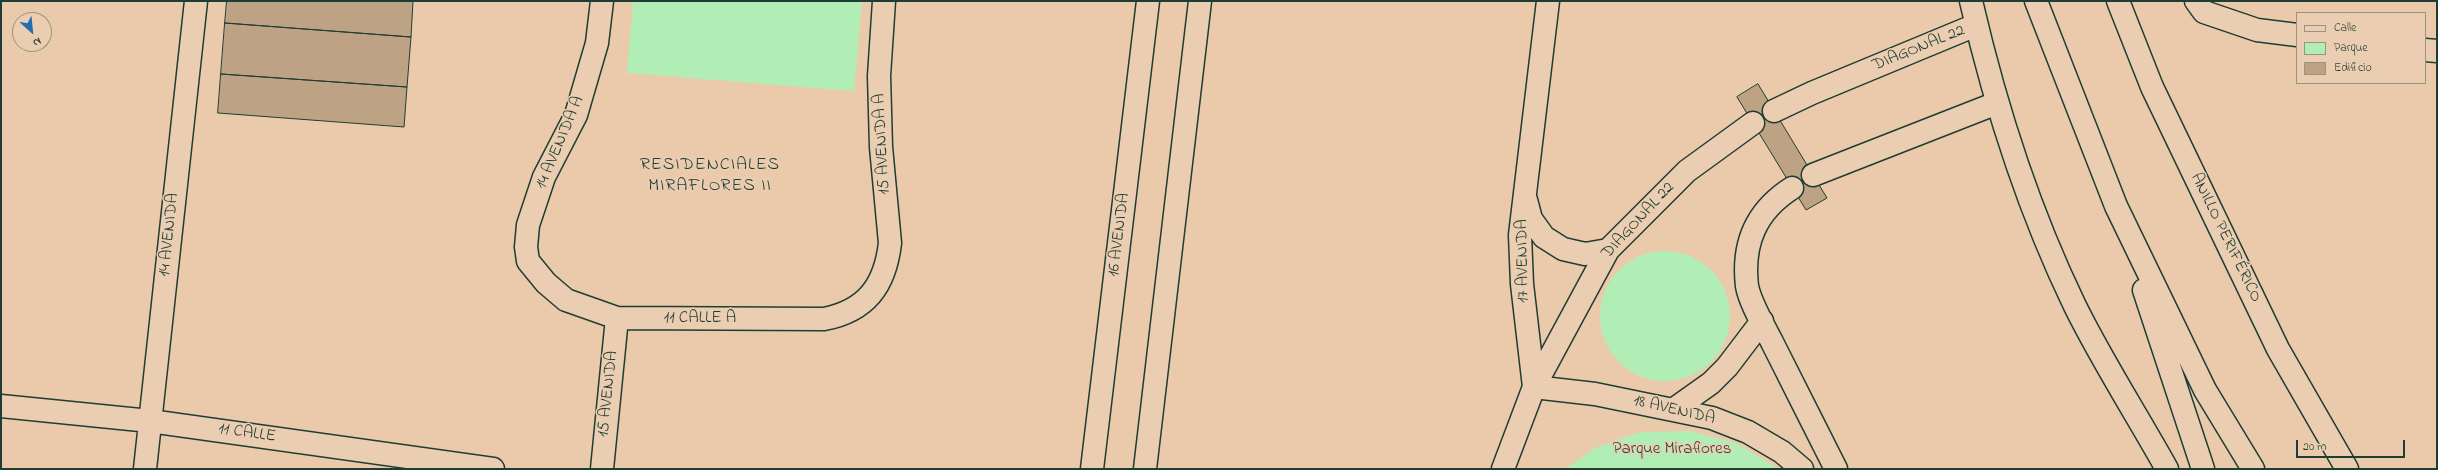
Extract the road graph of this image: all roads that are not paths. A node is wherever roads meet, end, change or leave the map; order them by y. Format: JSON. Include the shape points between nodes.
{"nodes":[{"id":1,"x":196,"y":1,"type":"edge"},
{"id":2,"x":602,"y":1,"type":"edge"},
{"id":3,"x":884,"y":1,"type":"edge"},
{"id":4,"x":1148,"y":1,"type":"edge"},
{"id":5,"x":1200,"y":1,"type":"edge"},
{"id":6,"x":1548,"y":1,"type":"edge"},
{"id":7,"x":1971,"y":1,"type":"edge"},
{"id":8,"x":2036,"y":1,"type":"edge"},
{"id":9,"x":2118,"y":1,"type":"edge"},
{"id":10,"x":2196,"y":1,"type":"edge"},
{"id":11,"x":1976,"y":25,"type":"junction"},
{"id":12,"x":2296,"y":35,"type":"edge"},
{"id":13,"x":2426,"y":50,"type":"edge"},
{"id":14,"x":2437,"y":51,"type":"edge"},
{"id":15,"x":1997,"y":104,"type":"junction"},
{"id":16,"x":1774,"y":111,"type":"dead end"},
{"id":17,"x":1753,"y":123,"type":"dead end"},
{"id":18,"x":1813,"y":175,"type":"dead end"},
{"id":19,"x":1792,"y":188,"type":"dead end"},
{"id":20,"x":1525,"y":197,"type":"junction"},
{"id":21,"x":2116,"y":206,"type":"junction"},
{"id":22,"x":1608,"y":250,"type":"junction"},
{"id":23,"x":528,"y":260,"type":"joint"},
{"id":24,"x":879,"y":284,"type":"joint"},
{"id":25,"x":617,"y":318,"type":"junction"},
{"id":26,"x":1762,"y":321,"type":"junction"},
{"id":27,"x":1534,"y":387,"type":"junction"},
{"id":28,"x":1,"y":406,"type":"edge"},
{"id":29,"x":1673,"y":410,"type":"junction"},
{"id":30,"x":150,"y":421,"type":"junction"},
{"id":31,"x":145,"y":469,"type":"edge"},
{"id":32,"x":493,"y":469,"type":"edge"},
{"id":33,"x":602,"y":469,"type":"edge"},
{"id":34,"x":1092,"y":469,"type":"edge"},
{"id":35,"x":1145,"y":469,"type":"edge"},
{"id":36,"x":1503,"y":469,"type":"edge"},
{"id":37,"x":1802,"y":469,"type":"edge"},
{"id":38,"x":1836,"y":469,"type":"edge"},
{"id":39,"x":2167,"y":469,"type":"edge"},
{"id":40,"x":2203,"y":469,"type":"edge"},
{"id":41,"x":2253,"y":469,"type":"edge"},
{"id":42,"x":2347,"y":469,"type":"edge"}],
"edges":[{"from":1,"to":30,"type":"main road","name":"14 AVENIDA"},
{"from":2,"to":23,"type":"main road","name":"14 AVENIDA A","via":[[597,43],[576,115],[544,177],[528,226]]},
{"from":3,"to":24,"type":"main road","name":"15 AVENIDA A","via":[[879,76],[881,147],[890,244]]},
{"from":4,"to":34,"type":"main road","name":"16 AVENIDA"},
{"from":5,"to":35,"type":"main road"},
{"from":6,"to":20,"type":"main road","name":"17 AVENIDA"},
{"from":7,"to":11,"type":"main road"},
{"from":8,"to":21,"type":"main road"},
{"from":9,"to":42,"type":"main road","name":"ANILLO PERIFÉRICO","via":[[2152,87],[2278,349]]},
{"from":10,"to":12,"type":"main road","via":[[2204,12],[2257,30]]},
{"from":11,"to":15,"type":"main road"},
{"from":11,"to":16,"type":"main road","name":"DIAGONAL 22"},
{"from":13,"to":14,"type":"main road"},
{"from":15,"to":18,"type":"main road"},
{"from":15,"to":39,"type":"main road","via":[[2041,227],[2075,307]]},
{"from":17,"to":22,"type":"main road","name":"DIAGONAL 22","via":[[1687,171]]},
{"from":19,"to":26,"type":"main road","via":[[1770,204],[1758,219],[1748,251],[1748,287]]},
{"from":20,"to":22,"type":"main road","via":[[1531,219],[1544,237],[1563,249],[1585,254]]},
{"from":20,"to":27,"type":"main road","name":"17 AVENIDA","via":[[1520,235],[1522,284]]},
{"from":21,"to":40,"type":"main road"},
{"from":21,"to":41,"type":"main road","via":[[2205,390]]},
{"from":22,"to":27,"type":"main road","name":"DIAGONAL 22"},
{"from":23,"to":25,"type":"main road","name":"11 CALLE A","via":[[546,283],[566,300]]},
{"from":24,"to":25,"type":"main road","name":"11 CALLE A","via":[[852,311],[824,319]]},
{"from":25,"to":33,"type":"main road","name":"15 AVENIDA"},
{"from":26,"to":29,"type":"main road","via":[[1727,367]]},
{"from":26,"to":38,"type":"main road"},
{"from":27,"to":29,"type":"main road","name":"18 AVENIDA","via":[[1594,394]]},
{"from":27,"to":36,"type":"main road","name":"17 AVENIDA"},
{"from":28,"to":30,"type":"main road","name":"11 CALLE"},
{"from":29,"to":37,"type":"main road","name":"18 AVENIDA","via":[[1712,418],[1748,432],[1782,452]]},
{"from":30,"to":31,"type":"main road","name":"14 AVENIDA"},
{"from":30,"to":32,"type":"main road","name":"11 CALLE"}]}
